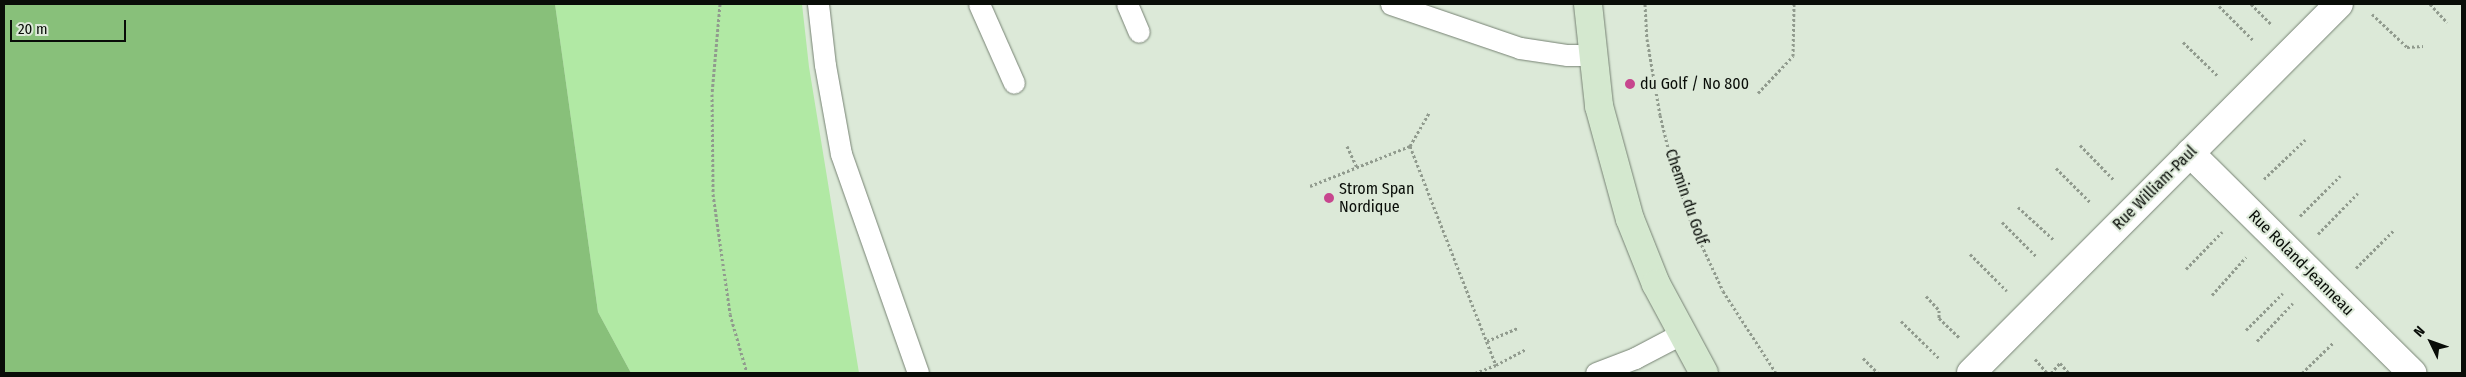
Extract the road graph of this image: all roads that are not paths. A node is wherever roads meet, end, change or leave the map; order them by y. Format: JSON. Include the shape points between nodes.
{"nodes":[{"id":1,"x":818,"y":4,"type":"edge"},
{"id":2,"x":979,"y":4,"type":"edge"},
{"id":3,"x":1127,"y":4,"type":"edge"},
{"id":4,"x":1391,"y":4,"type":"edge"},
{"id":5,"x":1588,"y":4,"type":"edge"},
{"id":6,"x":2339,"y":4,"type":"edge"},
{"id":7,"x":1139,"y":32,"type":"dead end"},
{"id":8,"x":1591,"y":55,"type":"junction"},
{"id":9,"x":1014,"y":83,"type":"dead end"},
{"id":10,"x":2190,"y":153,"type":"junction"},
{"id":11,"x":1680,"y":334,"type":"junction"},
{"id":12,"x":918,"y":373,"type":"edge"},
{"id":13,"x":1596,"y":373,"type":"edge"},
{"id":14,"x":1704,"y":373,"type":"edge"},
{"id":15,"x":1971,"y":373,"type":"edge"},
{"id":16,"x":2412,"y":373,"type":"edge"}],
"edges":[{"from":1,"to":12,"type":"lane","via":[[825,65],[842,154]]},
{"from":2,"to":9,"type":"lane"},
{"from":3,"to":7,"type":"lane"},
{"from":4,"to":8,"type":"lane","via":[[1520,48],[1567,56]]},
{"from":5,"to":8,"type":"street"},
{"from":6,"to":10,"type":"street","name":"Rue William-Paul"},
{"from":8,"to":11,"type":"street","via":[[1606,139],[1630,219]]},
{"from":10,"to":15,"type":"street","name":"Rue William-Paul"},
{"from":10,"to":16,"type":"street","name":"Rue Roland-Jeanneau"},
{"from":11,"to":13,"type":"lane","via":[[1635,358]]},
{"from":11,"to":14,"type":"street"}]}
